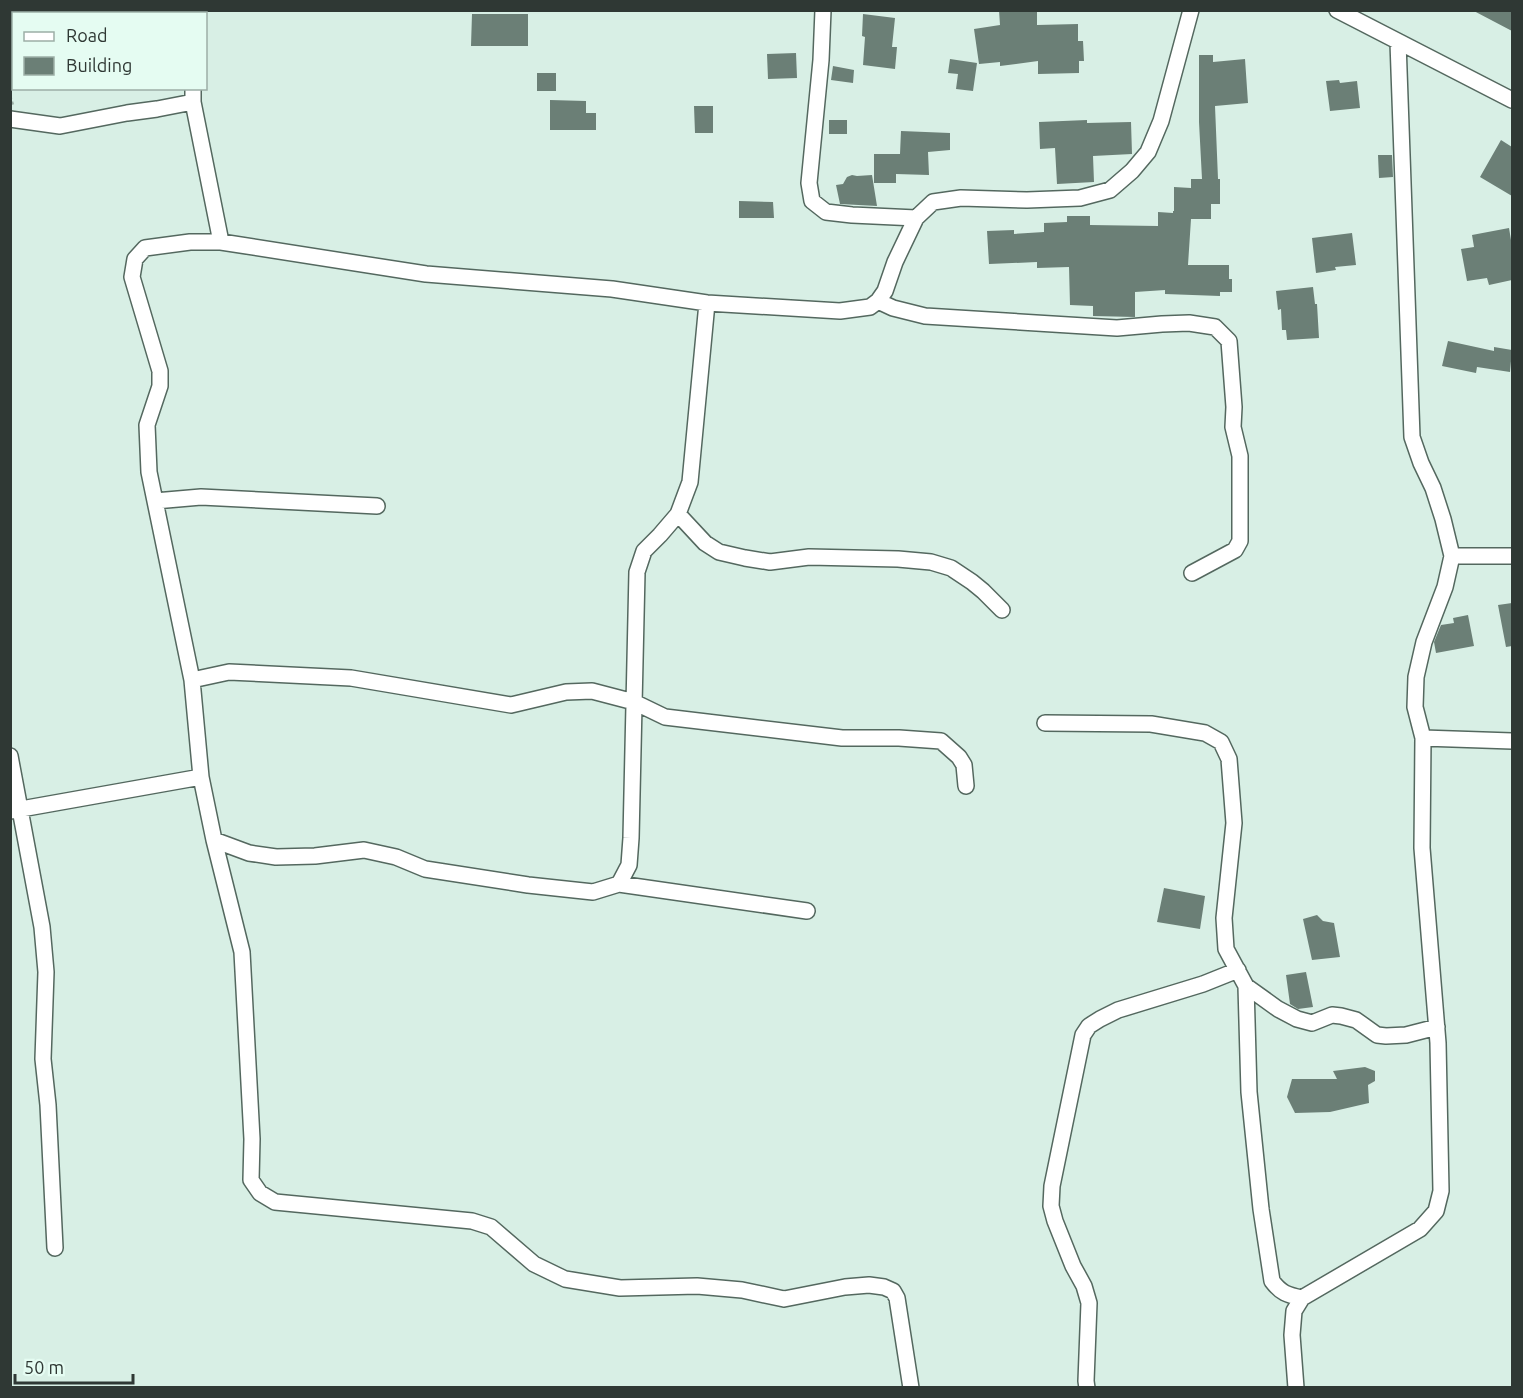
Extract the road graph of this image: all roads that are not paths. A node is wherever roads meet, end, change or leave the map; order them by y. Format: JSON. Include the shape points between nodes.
{"nodes":[{"id":1,"x":824,"y":10,"type":"edge"},
{"id":2,"x":1191,"y":10,"type":"edge"},
{"id":3,"x":1337,"y":10,"type":"edge"},
{"id":4,"x":1398,"y":42,"type":"junction"},
{"id":5,"x":193,"y":95,"type":"edge"},
{"id":6,"x":1512,"y":100,"type":"edge"},
{"id":7,"x":10,"y":119,"type":"edge"},
{"id":8,"x":916,"y":218,"type":"junction"},
{"id":9,"x":221,"y":243,"type":"junction"},
{"id":10,"x":878,"y":301,"type":"junction"},
{"id":11,"x":707,"y":303,"type":"junction"},
{"id":12,"x":155,"y":501,"type":"junction"},
{"id":13,"x":377,"y":506,"type":"dead end"},
{"id":14,"x":678,"y":514,"type":"junction"},
{"id":15,"x":1452,"y":556,"type":"junction"},
{"id":16,"x":1512,"y":556,"type":"edge"},
{"id":17,"x":1192,"y":573,"type":"dead end"},
{"id":18,"x":1002,"y":610,"type":"dead end"},
{"id":19,"x":192,"y":680,"type":"junction"},
{"id":20,"x":634,"y":702,"type":"junction"},
{"id":21,"x":1045,"y":723,"type":"dead end"},
{"id":22,"x":1424,"y":738,"type":"junction"},
{"id":23,"x":1512,"y":741,"type":"edge"},
{"id":24,"x":10,"y":756,"type":"edge"},
{"id":25,"x":201,"y":777,"type":"junction"},
{"id":26,"x":966,"y":786,"type":"dead end"},
{"id":27,"x":16,"y":810,"type":"edge"},
{"id":28,"x":214,"y":840,"type":"junction"},
{"id":29,"x":619,"y":884,"type":"junction"},
{"id":30,"x":807,"y":911,"type":"dead end"},
{"id":31,"x":1238,"y":970,"type":"junction"},
{"id":32,"x":1246,"y":986,"type":"junction"},
{"id":33,"x":1437,"y":1027,"type":"junction"},
{"id":34,"x":55,"y":1248,"type":"dead end"},
{"id":35,"x":1302,"y":1298,"type":"junction"},
{"id":36,"x":911,"y":1388,"type":"edge"},
{"id":37,"x":1087,"y":1388,"type":"edge"},
{"id":38,"x":1296,"y":1388,"type":"edge"}],
"edges":[{"from":1,"to":8,"type":"street","via":[[809,183],[812,201],[826,212]]},
{"from":2,"to":8,"type":"street","via":[[1161,121],[1148,152],[1110,189],[1080,198],[952,199],[933,202]]},
{"from":3,"to":4,"type":"street"},
{"from":4,"to":6,"type":"street"},
{"from":4,"to":15,"type":"street","via":[[1412,437],[1433,488]]},
{"from":5,"to":7,"type":"street","via":[[157,110],[60,126]]},
{"from":5,"to":9,"type":"street"},
{"from":8,"to":10,"type":"street"},
{"from":9,"to":11,"type":"street","via":[[426,274],[612,289]]},
{"from":9,"to":12,"type":"street","via":[[190,242],[146,248],[135,259],[132,277],[160,371],[160,386],[147,425]]},
{"from":10,"to":11,"type":"street","via":[[870,307],[840,311]]},
{"from":10,"to":17,"type":"street","via":[[925,316],[1117,328],[1189,323],[1215,327],[1229,341],[1233,427],[1240,456],[1240,541],[1235,550]]},
{"from":11,"to":14,"type":"street","via":[[690,482]]},
{"from":12,"to":13,"type":"street","via":[[201,497]]},
{"from":12,"to":19,"type":"street"},
{"from":14,"to":18,"type":"street","via":[[705,543],[719,552],[745,558],[770,562],[809,556],[931,562],[951,568],[972,582]]},
{"from":14,"to":20,"type":"street","via":[[644,551],[637,572]]},
{"from":15,"to":16,"type":"street"},
{"from":15,"to":22,"type":"street","via":[[1416,677],[1415,707]]},
{"from":19,"to":20,"type":"street","via":[[229,672],[340,677],[511,705],[566,692],[592,691]]},
{"from":19,"to":25,"type":"street"},
{"from":20,"to":26,"type":"street","via":[[665,717],[842,738],[941,741],[964,765]]},
{"from":20,"to":29,"type":"street","via":[[629,865]]},
{"from":21,"to":31,"type":"street","via":[[1151,724],[1205,733],[1221,742],[1229,759],[1234,823],[1224,918],[1226,949]]},
{"from":22,"to":23,"type":"street"},
{"from":22,"to":33,"type":"street","via":[[1422,848]]},
{"from":24,"to":27,"type":"street"},
{"from":25,"to":27,"type":"street"},
{"from":25,"to":28,"type":"street"},
{"from":27,"to":34,"type":"street","via":[[42,927],[46,972],[43,1059]]},
{"from":28,"to":29,"type":"street","via":[[249,853],[276,857],[364,850],[425,869],[528,885],[593,892]]},
{"from":28,"to":36,"type":"street","via":[[242,952],[251,1180],[260,1193],[275,1202],[472,1221],[491,1227],[534,1264],[565,1279],[620,1288],[697,1286],[784,1299],[845,1287],[884,1287],[897,1298]]},
{"from":29,"to":30,"type":"street"},
{"from":31,"to":32,"type":"street"},
{"from":31,"to":37,"type":"street","via":[[1118,1010],[1089,1026],[1083,1035],[1051,1206],[1088,1294]]},
{"from":32,"to":33,"type":"street","via":[[1278,1009],[1312,1023],[1332,1015],[1341,1016],[1386,1036]]},
{"from":32,"to":35,"type":"street","via":[[1249,1092],[1272,1281],[1287,1295]]},
{"from":33,"to":35,"type":"street","via":[[1441,1191],[1436,1211],[1420,1229]]},
{"from":35,"to":38,"type":"street","via":[[1294,1311],[1292,1335]]}]}
